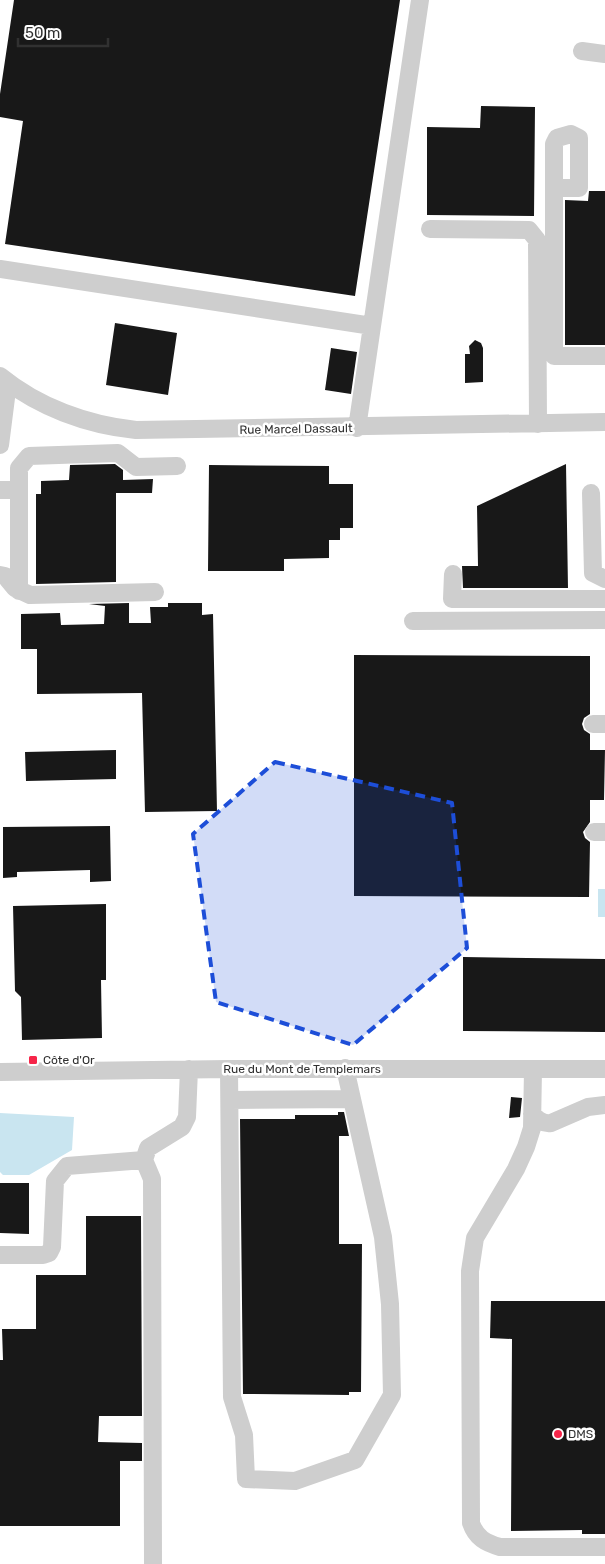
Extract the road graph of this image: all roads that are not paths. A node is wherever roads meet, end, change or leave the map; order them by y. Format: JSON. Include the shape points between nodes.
{"nodes":[{"id":1,"x":420,"y":0,"type":"edge"},
{"id":2,"x":582,"y":51,"type":"dead end"},
{"id":3,"x":605,"y":54,"type":"edge"},
{"id":4,"x":554,"y":188,"type":"dead end"},
{"id":5,"x":430,"y":229,"type":"dead end"},
{"id":6,"x":0,"y":269,"type":"edge"},
{"id":7,"x":372,"y":326,"type":"junction"},
{"id":8,"x":605,"y":356,"type":"edge"},
{"id":9,"x":4,"y":379,"type":"edge"},
{"id":10,"x":605,"y":422,"type":"edge"},
{"id":11,"x":538,"y":424,"type":"junction"},
{"id":12,"x":357,"y":428,"type":"junction"},
{"id":13,"x":0,"y":445,"type":"edge"},
{"id":14,"x":177,"y":466,"type":"dead end"},
{"id":15,"x":0,"y":490,"type":"edge"},
{"id":16,"x":19,"y":490,"type":"junction"},
{"id":17,"x":591,"y":494,"type":"dead end"},
{"id":18,"x":453,"y":574,"type":"dead end"},
{"id":19,"x":0,"y":576,"type":"edge"},
{"id":20,"x":605,"y":579,"type":"edge"},
{"id":21,"x":19,"y":591,"type":"junction"},
{"id":22,"x":155,"y":592,"type":"dead end"},
{"id":23,"x":605,"y":599,"type":"edge"},
{"id":24,"x":605,"y":620,"type":"edge"},
{"id":25,"x":413,"y":621,"type":"dead end"},
{"id":26,"x":345,"y":1068,"type":"junction"},
{"id":27,"x":189,"y":1069,"type":"junction"},
{"id":28,"x":230,"y":1069,"type":"junction"},
{"id":29,"x":533,"y":1069,"type":"junction"},
{"id":30,"x":605,"y":1069,"type":"edge"},
{"id":31,"x":0,"y":1072,"type":"edge"},
{"id":32,"x":352,"y":1099,"type":"junction"},
{"id":33,"x":230,"y":1100,"type":"junction"},
{"id":34,"x":605,"y":1105,"type":"edge"},
{"id":35,"x":532,"y":1114,"type":"junction"},
{"id":36,"x":144,"y":1160,"type":"junction"},
{"id":37,"x":0,"y":1255,"type":"edge"},
{"id":38,"x":605,"y":1547,"type":"edge"},
{"id":39,"x":153,"y":1564,"type":"edge"}],
"edges":[{"from":1,"to":7,"type":"street"},
{"from":2,"to":3,"type":"street"},
{"from":4,"to":8,"type":"street","via":[[554,356]]},
{"from":5,"to":11,"type":"street","via":[[529,230],[537,240]]},
{"from":6,"to":7,"type":"street"},
{"from":7,"to":12,"type":"street"},
{"from":9,"to":12,"type":"street","name":"Rue Marcel Dassault","via":[[65,413],[124,429]]},
{"from":9,"to":13,"type":"street"},
{"from":10,"to":11,"type":"street","name":"Rue Marcel Dassault"},
{"from":11,"to":12,"type":"street","name":"Rue Marcel Dassault"},
{"from":14,"to":16,"type":"street","via":[[136,467],[118,453],[34,454],[19,468]]},
{"from":15,"to":16,"type":"street"},
{"from":16,"to":21,"type":"street"},
{"from":17,"to":20,"type":"street","via":[[593,573]]},
{"from":18,"to":23,"type":"street","via":[[452,600]]},
{"from":19,"to":21,"type":"street","via":[[6,576],[11,586]]},
{"from":21,"to":22,"type":"street","via":[[30,595]]},
{"from":24,"to":25,"type":"street"},
{"from":26,"to":28,"type":"street","name":"Rue du Mont de Templemars"},
{"from":26,"to":29,"type":"street","name":"Rue du Mont de Templemars"},
{"from":26,"to":32,"type":"street"},
{"from":27,"to":28,"type":"street","name":"Rue du Mont de Templemars"},
{"from":27,"to":31,"type":"street","name":"Rue du Mont de Templemars"},
{"from":27,"to":36,"type":"street","via":[[187,1117],[182,1127],[148,1148]]},
{"from":28,"to":33,"type":"street"},
{"from":29,"to":30,"type":"street","name":"Rue du Mont de Templemars"},
{"from":29,"to":35,"type":"street"},
{"from":32,"to":33,"type":"street"},
{"from":32,"to":33,"type":"street","via":[[383,1237],[390,1304],[392,1395],[355,1460],[295,1481],[246,1479],[244,1436],[232,1397]]},
{"from":34,"to":35,"type":"street","via":[[588,1107],[546,1124]]},
{"from":35,"to":38,"type":"street","via":[[532,1128],[516,1169],[475,1238],[470,1271],[471,1524],[475,1534],[500,1548]]},
{"from":36,"to":37,"type":"street","via":[[66,1166],[55,1181],[49,1253]]},
{"from":36,"to":39,"type":"street","via":[[152,1178]]}]}
